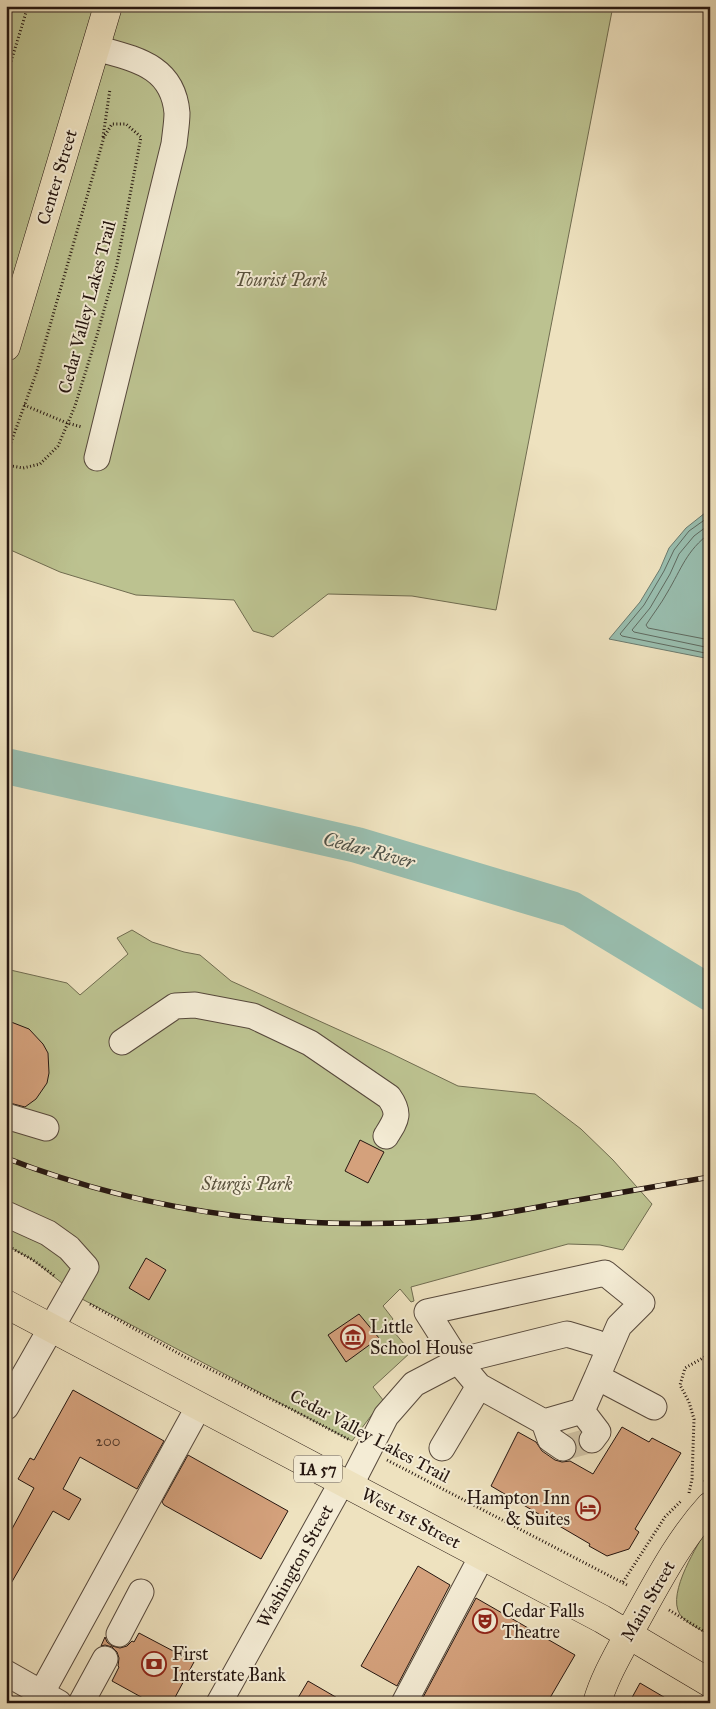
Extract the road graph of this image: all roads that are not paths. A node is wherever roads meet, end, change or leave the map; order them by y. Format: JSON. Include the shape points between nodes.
{"nodes":[{"id":1,"x":108,"y":6,"type":"edge"},
{"id":2,"x":96,"y":48,"type":"junction"},
{"id":3,"x":6,"y":347,"type":"edge"},
{"id":4,"x":97,"y":458,"type":"dead end"},
{"id":5,"x":122,"y":1042,"type":"dead end"},
{"id":6,"x":6,"y":1116,"type":"edge"},
{"id":7,"x":46,"y":1128,"type":"dead end"},
{"id":8,"x":386,"y":1136,"type":"dead end"},
{"id":9,"x":6,"y":1214,"type":"edge"},
{"id":10,"x":6,"y":1304,"type":"edge"},
{"id":11,"x":52,"y":1329,"type":"junction"},
{"id":12,"x":598,"y":1343,"type":"dead end"},
{"id":13,"x":458,"y":1361,"type":"junction"},
{"id":14,"x":597,"y":1377,"type":"junction"},
{"id":15,"x":479,"y":1386,"type":"junction"},
{"id":16,"x":199,"y":1406,"type":"junction"},
{"id":17,"x":6,"y":1407,"type":"edge"},
{"id":18,"x":654,"y":1407,"type":"dead end"},
{"id":19,"x":582,"y":1411,"type":"junction"},
{"id":20,"x":544,"y":1422,"type":"junction"},
{"id":21,"x":592,"y":1440,"type":"dead end"},
{"id":22,"x":442,"y":1448,"type":"dead end"},
{"id":23,"x":563,"y":1448,"type":"dead end"},
{"id":24,"x":346,"y":1484,"type":"junction"},
{"id":25,"x":710,"y":1506,"type":"edge"},
{"id":26,"x":482,"y":1556,"type":"junction"},
{"id":27,"x":141,"y":1592,"type":"dead end"},
{"id":28,"x":119,"y":1634,"type":"dead end"},
{"id":29,"x":629,"y":1634,"type":"junction"},
{"id":30,"x":105,"y":1659,"type":"dead end"},
{"id":31,"x":6,"y":1673,"type":"edge"},
{"id":32,"x":710,"y":1683,"type":"edge"},
{"id":33,"x":46,"y":1700,"type":"edge"},
{"id":34,"x":81,"y":1703,"type":"edge"},
{"id":35,"x":219,"y":1703,"type":"edge"},
{"id":36,"x":404,"y":1703,"type":"edge"},
{"id":37,"x":597,"y":1703,"type":"edge"}],
"edges":[{"from":1,"to":2,"type":"main road","name":"Center Street"},
{"from":2,"to":3,"type":"main road","name":"Center Street"},
{"from":2,"to":4,"type":"street","via":[[156,70],[170,86],[177,113],[174,144]]},
{"from":5,"to":8,"type":"street","via":[[175,1006],[195,1005],[254,1016],[310,1043],[389,1097],[396,1108],[396,1119]]},
{"from":6,"to":7,"type":"street"},
{"from":9,"to":11,"type":"street","via":[[48,1233],[69,1248],[86,1267]]},
{"from":10,"to":11,"type":"main road","name":"West 1st Street","number":"IA 57"},
{"from":11,"to":16,"type":"main road","name":"West 1st Street","number":"IA 57"},
{"from":11,"to":17,"type":"street"},
{"from":12,"to":13,"type":"street","name":"Washington Street","via":[[567,1334]]},
{"from":13,"to":14,"type":"street","via":[[426,1312],[605,1273],[642,1303],[619,1326]]},
{"from":13,"to":15,"type":"street"},
{"from":13,"to":24,"type":"street","name":"Washington Street","via":[[414,1384],[386,1416],[369,1450]]},
{"from":14,"to":18,"type":"street"},
{"from":14,"to":19,"type":"street"},
{"from":15,"to":20,"type":"street"},
{"from":15,"to":22,"type":"street"},
{"from":16,"to":24,"type":"main road","name":"West 1st Street","number":"IA 57"},
{"from":16,"to":33,"type":"street"},
{"from":19,"to":20,"type":"street"},
{"from":19,"to":21,"type":"street","via":[[598,1432]]},
{"from":20,"to":23,"type":"street","via":[[550,1439]]},
{"from":24,"to":26,"type":"main road","name":"West 1st Street","number":"IA 57"},
{"from":24,"to":35,"type":"street","name":"Washington Street"},
{"from":25,"to":29,"type":"main road","name":"Main Street","via":[[692,1525]]},
{"from":26,"to":29,"type":"main road","name":"West 1st Street","number":"IA 57"},
{"from":26,"to":36,"type":"street"},
{"from":27,"to":28,"type":"street"},
{"from":29,"to":32,"type":"main road","name":"West 1st Street"},
{"from":29,"to":37,"type":"main road","name":"Main Street","via":[[606,1676]]},
{"from":30,"to":34,"type":"street"},
{"from":31,"to":33,"type":"street"}]}
